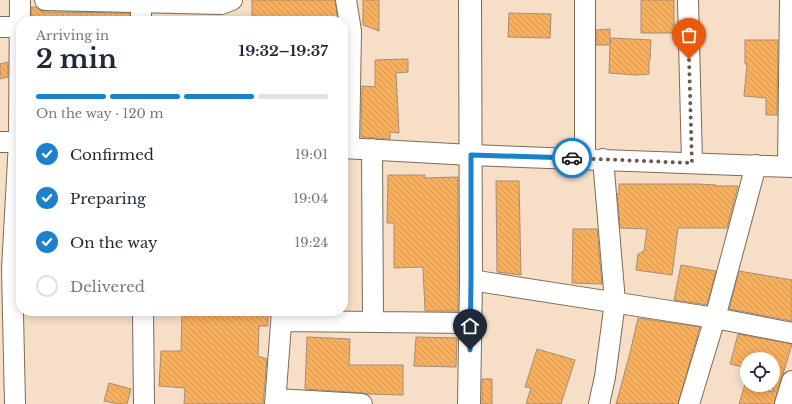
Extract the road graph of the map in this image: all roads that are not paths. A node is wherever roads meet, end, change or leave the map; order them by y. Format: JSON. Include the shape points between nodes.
{"nodes":[{"id":1,"x":20,"y":0,"type":"edge"},
{"id":2,"x":45,"y":0,"type":"edge"},
{"id":3,"x":232,"y":0,"type":"edge"},
{"id":4,"x":346,"y":0,"type":"edge"},
{"id":5,"x":470,"y":0,"type":"edge"},
{"id":6,"x":585,"y":0,"type":"edge"},
{"id":7,"x":688,"y":0,"type":"edge"},
{"id":8,"x":790,"y":0,"type":"edge"},
{"id":9,"x":141,"y":12,"type":"edge"},
{"id":10,"x":208,"y":12,"type":"edge"},
{"id":11,"x":347,"y":16,"type":"edge"},
{"id":12,"x":9,"y":27,"type":"edge"},
{"id":13,"x":13,"y":142,"type":"edge"},
{"id":14,"x":348,"y":148,"type":"edge"},
{"id":15,"x":372,"y":149,"type":"junction"},
{"id":16,"x":471,"y":155,"type":"junction"},
{"id":17,"x":594,"y":159,"type":"junction"},
{"id":18,"x":692,"y":163,"type":"junction"},
{"id":19,"x":756,"y":165,"type":"junction"},
{"id":20,"x":790,"y":167,"type":"edge"},
{"id":21,"x":6,"y":268,"type":"edge"},
{"id":22,"x":471,"y":280,"type":"junction"},
{"id":23,"x":615,"y":302,"type":"junction"},
{"id":24,"x":143,"y":316,"type":"edge"},
{"id":25,"x":282,"y":316,"type":"edge"},
{"id":26,"x":715,"y":318,"type":"junction"},
{"id":27,"x":373,"y":322,"type":"junction"},
{"id":28,"x":470,"y":323,"type":"junction"},
{"id":29,"x":792,"y":333,"type":"edge"},
{"id":30,"x":792,"y":381,"type":"edge"},
{"id":31,"x":276,"y":401,"type":"edge"},
{"id":32,"x":15,"y":404,"type":"edge"},
{"id":33,"x":144,"y":404,"type":"edge"},
{"id":34,"x":362,"y":404,"type":"edge"},
{"id":35,"x":468,"y":404,"type":"edge"},
{"id":36,"x":599,"y":404,"type":"edge"},
{"id":37,"x":689,"y":404,"type":"edge"},
{"id":38,"x":785,"y":404,"type":"edge"}],
"edges":[{"from":1,"to":12,"type":"street"},
{"from":2,"to":9,"type":"street"},
{"from":3,"to":10,"type":"street"},
{"from":4,"to":11,"type":"street"},
{"from":5,"to":16,"type":"street"},
{"from":6,"to":17,"type":"street"},
{"from":7,"to":18,"type":"street"},
{"from":8,"to":20,"type":"street"},
{"from":9,"to":10,"type":"street"},
{"from":12,"to":13,"type":"street"},
{"from":13,"to":21,"type":"street"},
{"from":14,"to":15,"type":"street"},
{"from":15,"to":16,"type":"street"},
{"from":15,"to":27,"type":"street"},
{"from":16,"to":17,"type":"street"},
{"from":16,"to":22,"type":"street"},
{"from":17,"to":18,"type":"street"},
{"from":17,"to":23,"type":"street"},
{"from":18,"to":19,"type":"street"},
{"from":19,"to":20,"type":"street"},
{"from":19,"to":26,"type":"street"},
{"from":21,"to":32,"type":"street"},
{"from":22,"to":23,"type":"street"},
{"from":22,"to":28,"type":"street"},
{"from":23,"to":26,"type":"street"},
{"from":23,"to":36,"type":"street"},
{"from":24,"to":33,"type":"street"},
{"from":25,"to":27,"type":"street"},
{"from":25,"to":31,"type":"street"},
{"from":26,"to":29,"type":"street"},
{"from":26,"to":37,"type":"street"},
{"from":27,"to":28,"type":"street"},
{"from":28,"to":35,"type":"street"},
{"from":30,"to":38,"type":"street"},
{"from":31,"to":34,"type":"street"}]}
